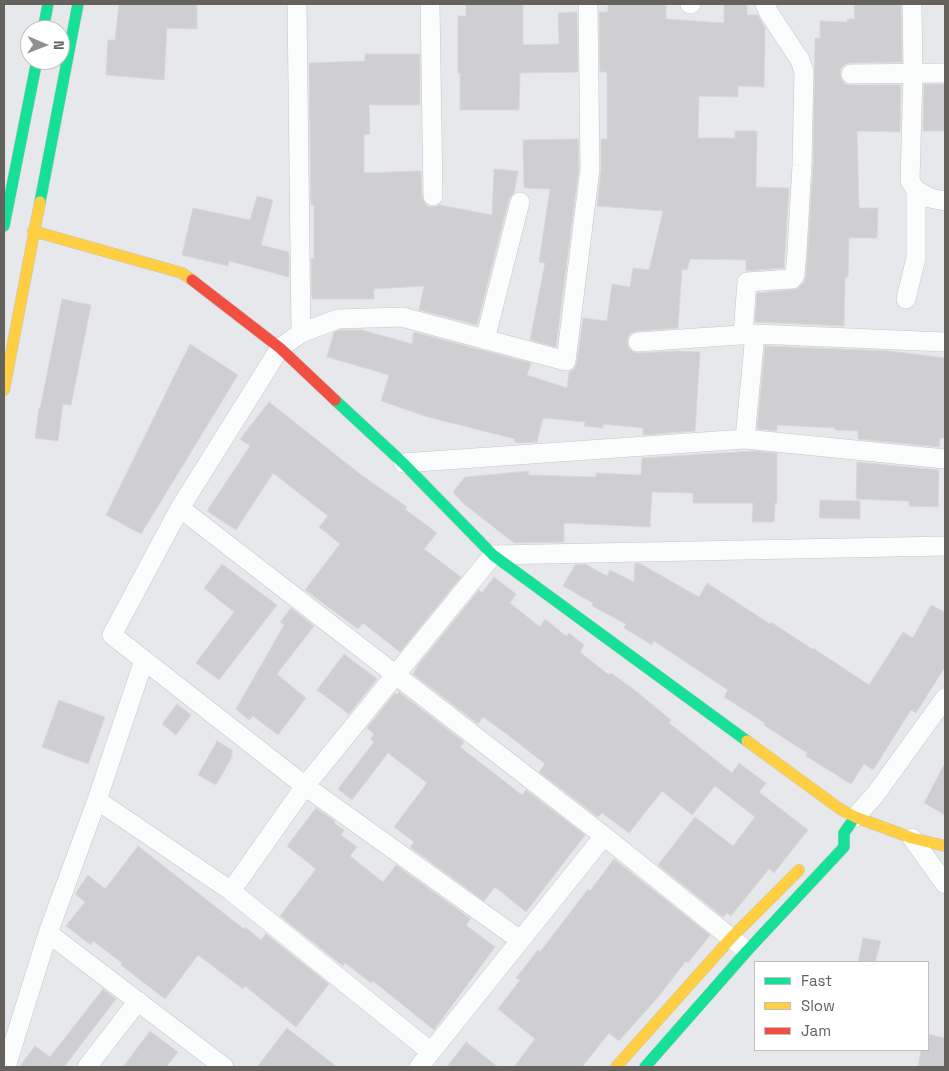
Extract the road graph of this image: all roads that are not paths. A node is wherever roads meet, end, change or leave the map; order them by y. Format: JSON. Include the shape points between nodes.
{"nodes":[{"id":1,"x":48,"y":4,"type":"edge"},
{"id":2,"x":78,"y":4,"type":"edge"},
{"id":3,"x":297,"y":4,"type":"edge"},
{"id":4,"x":430,"y":4,"type":"edge"},
{"id":5,"x":588,"y":4,"type":"edge"},
{"id":6,"x":765,"y":4,"type":"edge"},
{"id":7,"x":912,"y":4,"type":"edge"},
{"id":8,"x":44,"y":20,"type":"edge"},
{"id":9,"x":35,"y":70,"type":"edge"},
{"id":10,"x":945,"y":73,"type":"edge"},
{"id":11,"x":851,"y":74,"type":"dead end"},
{"id":12,"x":913,"y":74,"type":"junction"},
{"id":13,"x":916,"y":190,"type":"junction"},
{"id":14,"x":433,"y":196,"type":"dead end"},
{"id":15,"x":945,"y":201,"type":"edge"},
{"id":16,"x":520,"y":202,"type":"dead end"},
{"id":17,"x":4,"y":226,"type":"edge"},
{"id":18,"x":33,"y":231,"type":"junction"},
{"id":19,"x":906,"y":299,"type":"dead end"},
{"id":20,"x":301,"y":333,"type":"junction"},
{"id":21,"x":749,"y":334,"type":"junction"},
{"id":22,"x":485,"y":340,"type":"junction"},
{"id":23,"x":638,"y":342,"type":"dead end"},
{"id":24,"x":945,"y":342,"type":"edge"},
{"id":25,"x":280,"y":348,"type":"junction"},
{"id":26,"x":4,"y":390,"type":"edge"},
{"id":27,"x":745,"y":440,"type":"junction"},
{"id":28,"x":945,"y":459,"type":"edge"},
{"id":29,"x":403,"y":463,"type":"junction"},
{"id":30,"x":180,"y":508,"type":"junction"},
{"id":31,"x":945,"y":546,"type":"edge"},
{"id":32,"x":493,"y":555,"type":"junction"},
{"id":33,"x":144,"y":660,"type":"junction"},
{"id":34,"x":396,"y":676,"type":"junction"},
{"id":35,"x":945,"y":698,"type":"edge"},
{"id":36,"x":305,"y":786,"type":"junction"},
{"id":37,"x":97,"y":800,"type":"junction"},
{"id":38,"x":855,"y":816,"type":"junction"},
{"id":39,"x":844,"y":832,"type":"junction"},
{"id":40,"x":604,"y":836,"type":"junction"},
{"id":41,"x":832,"y":836,"type":"dead end"},
{"id":42,"x":912,"y":838,"type":"junction"},
{"id":43,"x":945,"y":846,"type":"edge"},
{"id":44,"x":806,"y":863,"type":"dead end"},
{"id":45,"x":945,"y":884,"type":"edge"},
{"id":46,"x":231,"y":891,"type":"junction"},
{"id":47,"x":48,"y":933,"type":"junction"},
{"id":48,"x":732,"y":937,"type":"junction"},
{"id":49,"x":520,"y":940,"type":"junction"},
{"id":50,"x":747,"y":951,"type":"junction"},
{"id":51,"x":138,"y":1002,"type":"junction"},
{"id":52,"x":431,"y":1052,"type":"junction"},
{"id":53,"x":6,"y":1067,"type":"edge"},
{"id":54,"x":87,"y":1067,"type":"edge"},
{"id":55,"x":224,"y":1067,"type":"edge"},
{"id":56,"x":419,"y":1067,"type":"edge"},
{"id":57,"x":616,"y":1067,"type":"edge"},
{"id":58,"x":645,"y":1067,"type":"edge"}],
"edges":[{"from":1,"to":8,"type":"street"},
{"from":2,"to":18,"type":"street"},
{"from":3,"to":20,"type":"street"},
{"from":4,"to":14,"type":"street"},
{"from":5,"to":22,"type":"street","via":[[590,169],[566,361]]},
{"from":6,"to":21,"type":"street","via":[[800,60],[804,72],[802,165],[795,275],[792,279],[747,282]]},
{"from":7,"to":12,"type":"street"},
{"from":9,"to":17,"type":"street"},
{"from":10,"to":12,"type":"street"},
{"from":11,"to":12,"type":"street"},
{"from":12,"to":13,"type":"street","via":[[910,181]]},
{"from":13,"to":15,"type":"street","via":[[930,198]]},
{"from":13,"to":19,"type":"street","via":[[916,258]]},
{"from":16,"to":22,"type":"street"},
{"from":18,"to":25,"type":"street","via":[[182,273]]},
{"from":18,"to":26,"type":"street"},
{"from":20,"to":22,"type":"street","via":[[338,318],[402,317]]},
{"from":20,"to":25,"type":"street"},
{"from":21,"to":23,"type":"street"},
{"from":21,"to":24,"type":"street"},
{"from":21,"to":27,"type":"street"},
{"from":25,"to":29,"type":"street"},
{"from":25,"to":30,"type":"street"},
{"from":27,"to":28,"type":"street"},
{"from":27,"to":29,"type":"street"},
{"from":29,"to":32,"type":"street"},
{"from":30,"to":33,"type":"street","via":[[112,635]]},
{"from":30,"to":34,"type":"street"},
{"from":31,"to":32,"type":"street"},
{"from":32,"to":34,"type":"street"},
{"from":32,"to":38,"type":"street"},
{"from":33,"to":36,"type":"street"},
{"from":33,"to":37,"type":"street"},
{"from":34,"to":36,"type":"street"},
{"from":34,"to":40,"type":"street"},
{"from":35,"to":38,"type":"street","via":[[875,795]]},
{"from":36,"to":46,"type":"street"},
{"from":36,"to":49,"type":"street"},
{"from":37,"to":46,"type":"street"},
{"from":37,"to":47,"type":"street"},
{"from":38,"to":39,"type":"street"},
{"from":38,"to":42,"type":"street"},
{"from":39,"to":41,"type":"street"},
{"from":39,"to":50,"type":"street","via":[[844,847]]},
{"from":40,"to":48,"type":"street"},
{"from":40,"to":49,"type":"street"},
{"from":42,"to":43,"type":"street"},
{"from":42,"to":45,"type":"street"},
{"from":44,"to":48,"type":"street"},
{"from":46,"to":52,"type":"street"},
{"from":47,"to":51,"type":"street"},
{"from":47,"to":53,"type":"street"},
{"from":48,"to":50,"type":"street"},
{"from":48,"to":57,"type":"street"},
{"from":49,"to":52,"type":"street"},
{"from":50,"to":58,"type":"street"},
{"from":51,"to":54,"type":"street"},
{"from":51,"to":55,"type":"street"},
{"from":52,"to":56,"type":"street"}]}
